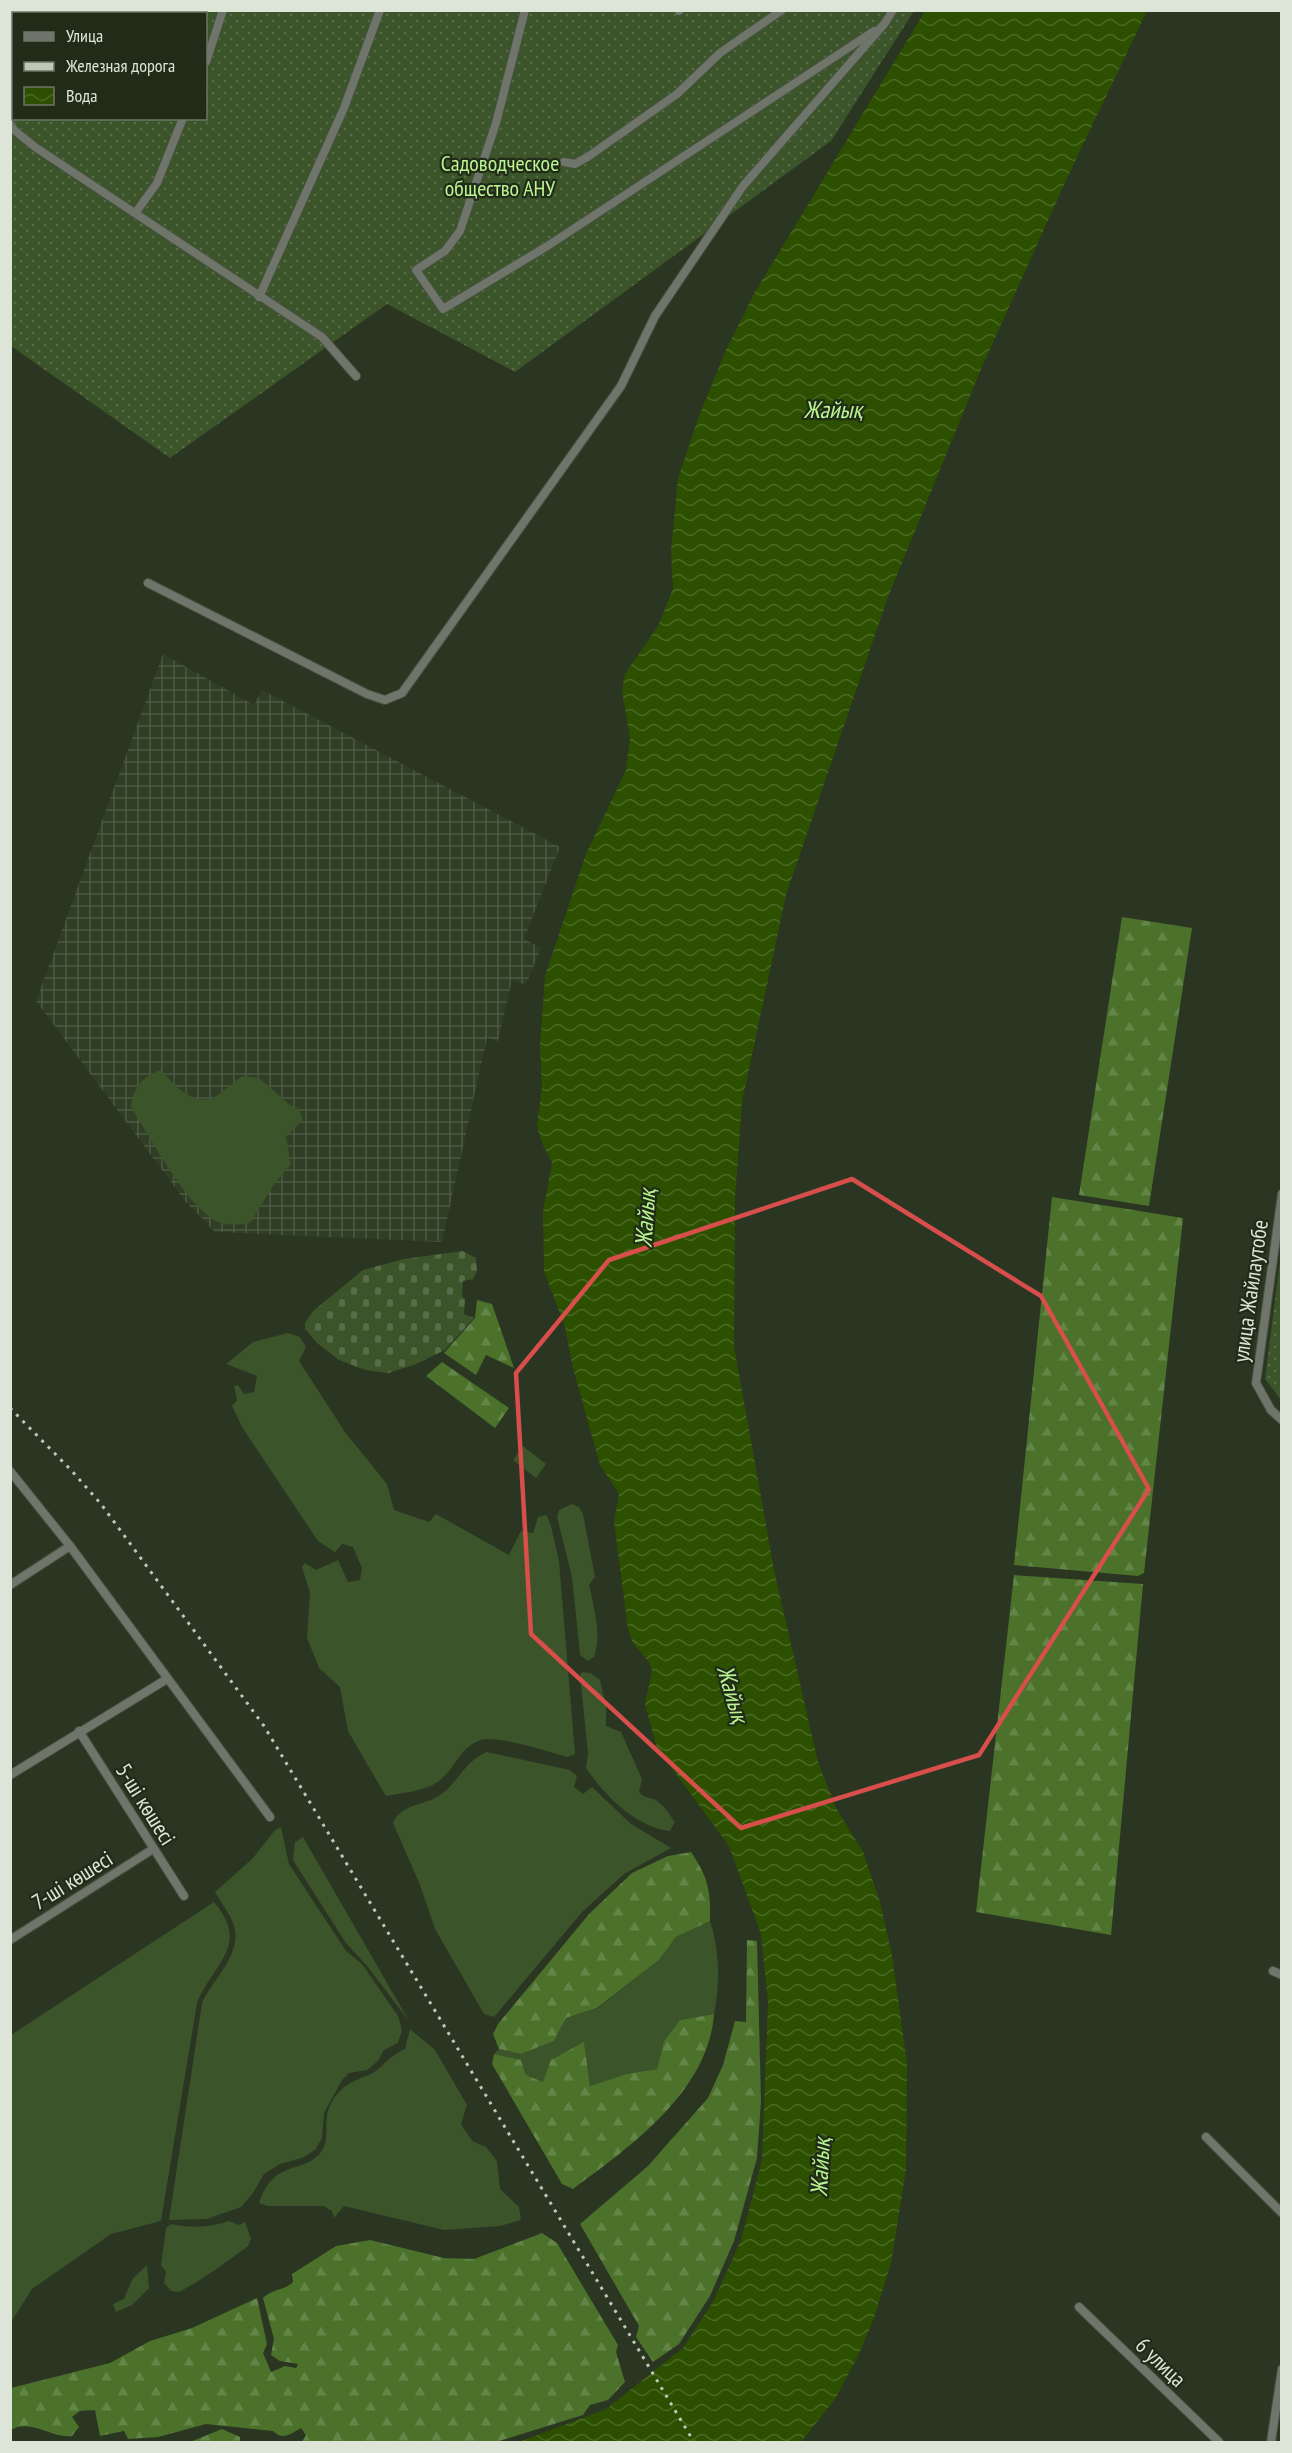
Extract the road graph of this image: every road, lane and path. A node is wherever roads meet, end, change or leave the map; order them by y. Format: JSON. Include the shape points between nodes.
{"nodes":[{"id":1,"x":223,"y":10,"type":"edge"},
{"id":2,"x":380,"y":10,"type":"edge"},
{"id":3,"x":525,"y":10,"type":"edge"},
{"id":4,"x":782,"y":10,"type":"edge"},
{"id":5,"x":893,"y":10,"type":"edge"},
{"id":6,"x":885,"y":23,"type":"junction"},
{"id":7,"x":207,"y":59,"type":"edge"},
{"id":8,"x":182,"y":120,"type":"edge"},
{"id":9,"x":10,"y":124,"type":"edge"},
{"id":10,"x":564,"y":162,"type":"dead end"},
{"id":11,"x":136,"y":212,"type":"junction"},
{"id":12,"x":259,"y":297,"type":"junction"},
{"id":13,"x":356,"y":376,"type":"dead end"},
{"id":14,"x":148,"y":583,"type":"dead end"},
{"id":15,"x":1281,"y":1194,"type":"edge"},
{"id":16,"x":1281,"y":1420,"type":"edge"},
{"id":17,"x":10,"y":1472,"type":"edge"},
{"id":18,"x":70,"y":1546,"type":"junction"},
{"id":19,"x":10,"y":1585,"type":"edge"},
{"id":20,"x":167,"y":1679,"type":"junction"},
{"id":21,"x":79,"y":1731,"type":"junction"},
{"id":22,"x":10,"y":1774,"type":"edge"},
{"id":23,"x":270,"y":1817,"type":"dead end"},
{"id":24,"x":153,"y":1850,"type":"junction"},
{"id":25,"x":184,"y":1896,"type":"dead end"},
{"id":26,"x":10,"y":1941,"type":"edge"},
{"id":27,"x":1206,"y":2137,"type":"dead end"},
{"id":28,"x":1281,"y":2213,"type":"edge"},
{"id":29,"x":1079,"y":2307,"type":"dead end"},
{"id":30,"x":1281,"y":2369,"type":"edge"},
{"id":31,"x":1219,"y":2442,"type":"edge"},
{"id":32,"x":1271,"y":2442,"type":"edge"}],
"edges":[{"from":1,"to":7,"type":"street"},
{"from":2,"to":12,"type":"street","via":[[344,108]]},
{"from":3,"to":6,"type":"street","via":[[496,123],[460,231],[445,250],[416,270],[443,309],[549,244]]},
{"from":4,"to":10,"type":"street","via":[[720,53],[677,94],[590,156],[575,164]]},
{"from":5,"to":6,"type":"street"},
{"from":6,"to":14,"type":"street","via":[[743,186],[655,316],[621,386],[402,693],[385,700],[367,694]]},
{"from":8,"to":11,"type":"street","via":[[158,183]]},
{"from":9,"to":11,"type":"street","via":[[35,147]]},
{"from":11,"to":12,"type":"street"},
{"from":12,"to":13,"type":"street","via":[[322,337]]},
{"from":15,"to":16,"type":"street","name":"улица Жайлаутобе","via":[[1256,1383]]},
{"from":17,"to":18,"type":"street"},
{"from":18,"to":19,"type":"street"},
{"from":18,"to":20,"type":"street"},
{"from":20,"to":21,"type":"street"},
{"from":20,"to":23,"type":"street"},
{"from":21,"to":22,"type":"street"},
{"from":21,"to":24,"type":"street","name":"5-шi көшесі"},
{"from":24,"to":25,"type":"street","name":"5-шi көшесі"},
{"from":24,"to":26,"type":"street","name":"7-шi көшесі"},
{"from":27,"to":28,"type":"street"},
{"from":29,"to":31,"type":"street","name":"6 улица"},
{"from":30,"to":32,"type":"street"}]}
